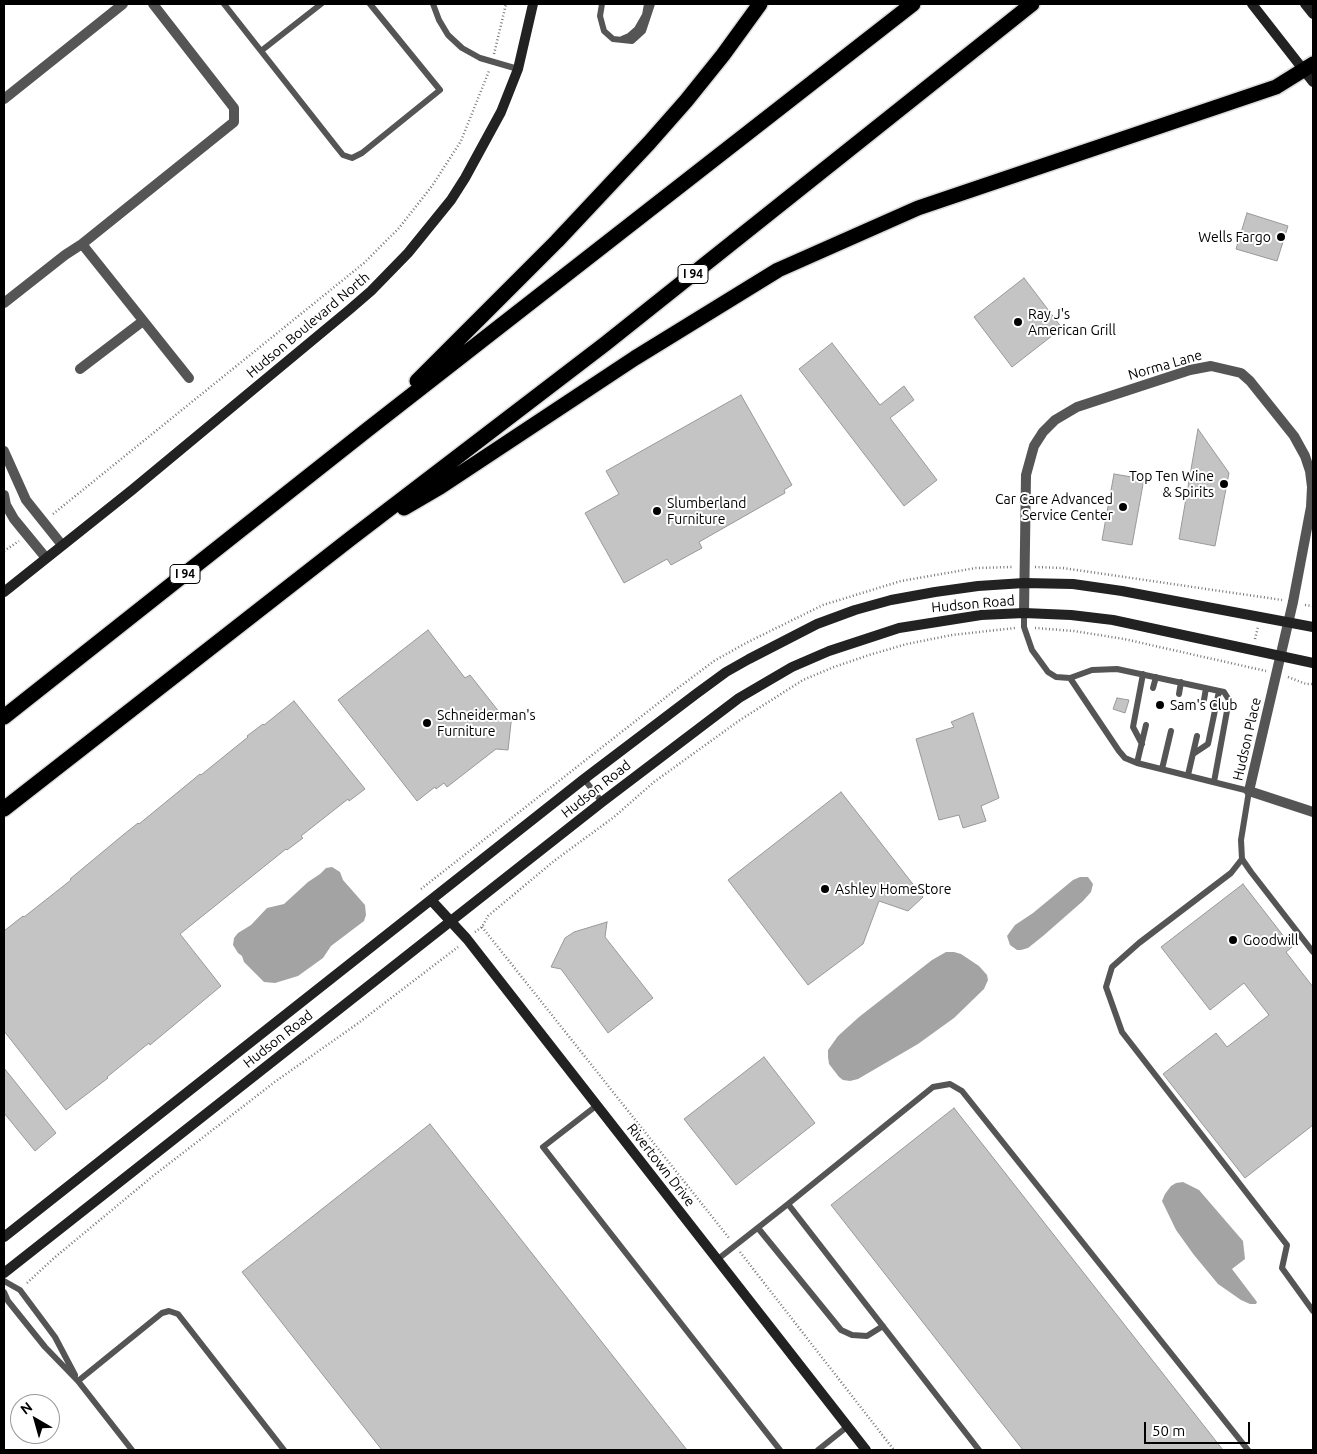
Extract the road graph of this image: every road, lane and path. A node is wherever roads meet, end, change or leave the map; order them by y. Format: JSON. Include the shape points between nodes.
{"nodes":[{"id":1,"x":123,"y":4,"type":"edge"},
{"id":2,"x":153,"y":4,"type":"edge"},
{"id":3,"x":224,"y":4,"type":"edge"},
{"id":4,"x":321,"y":4,"type":"edge"},
{"id":5,"x":370,"y":4,"type":"edge"},
{"id":6,"x":433,"y":4,"type":"edge"},
{"id":7,"x":506,"y":4,"type":"edge"},
{"id":8,"x":533,"y":4,"type":"edge"},
{"id":9,"x":602,"y":4,"type":"edge"},
{"id":10,"x":647,"y":4,"type":"edge"},
{"id":11,"x":652,"y":4,"type":"edge"},
{"id":12,"x":760,"y":4,"type":"edge"},
{"id":13,"x":913,"y":4,"type":"edge"},
{"id":14,"x":1032,"y":4,"type":"edge"},
{"id":15,"x":1252,"y":4,"type":"edge"},
{"id":16,"x":1305,"y":4,"type":"edge"},
{"id":17,"x":1313,"y":14,"type":"edge"},
{"id":18,"x":619,"y":41,"type":"junction"},
{"id":19,"x":261,"y":51,"type":"junction"},
{"id":20,"x":492,"y":62,"type":"junction"},
{"id":21,"x":1308,"y":67,"type":"edge"},
{"id":22,"x":518,"y":69,"type":"junction"},
{"id":23,"x":1313,"y":82,"type":"edge"},
{"id":24,"x":4,"y":99,"type":"edge"},
{"id":25,"x":82,"y":244,"type":"junction"},
{"id":26,"x":4,"y":303,"type":"edge"},
{"id":27,"x":143,"y":320,"type":"junction"},
{"id":28,"x":80,"y":370,"type":"dead end"},
{"id":29,"x":190,"y":378,"type":"dead end"},
{"id":30,"x":367,"y":430,"type":"junction"},
{"id":31,"x":5,"y":454,"type":"edge"},
{"id":32,"x":4,"y":495,"type":"edge"},
{"id":33,"x":55,"y":513,"type":"dead end"},
{"id":34,"x":350,"y":539,"type":"junction"},
{"id":35,"x":19,"y":541,"type":"dead end"},
{"id":36,"x":62,"y":545,"type":"junction"},
{"id":37,"x":4,"y":551,"type":"edge"},
{"id":38,"x":46,"y":558,"type":"junction"},
{"id":39,"x":1047,"y":567,"type":"dead end"},
{"id":40,"x":1024,"y":583,"type":"junction"},
{"id":41,"x":4,"y":592,"type":"edge"},
{"id":42,"x":1024,"y":614,"type":"junction"},
{"id":43,"x":1260,"y":617,"type":"junction"},
{"id":44,"x":1288,"y":622,"type":"junction"},
{"id":45,"x":1024,"y":627,"type":"junction"},
{"id":46,"x":1313,"y":627,"type":"edge"},
{"id":47,"x":1252,"y":651,"type":"junction"},
{"id":48,"x":1280,"y":656,"type":"junction"},
{"id":49,"x":1313,"y":664,"type":"edge"},
{"id":50,"x":1143,"y":674,"type":"junction"},
{"id":51,"x":1156,"y":677,"type":"junction"},
{"id":52,"x":1070,"y":678,"type":"junction"},
{"id":53,"x":1181,"y":682,"type":"junction"},
{"id":54,"x":1302,"y":682,"type":"dead end"},
{"id":55,"x":1313,"y":684,"type":"edge"},
{"id":56,"x":1153,"y":688,"type":"dead end"},
{"id":57,"x":1206,"y":688,"type":"junction"},
{"id":58,"x":1219,"y":691,"type":"junction"},
{"id":59,"x":1178,"y":694,"type":"dead end"},
{"id":60,"x":1204,"y":700,"type":"dead end"},
{"id":61,"x":4,"y":717,"type":"edge"},
{"id":62,"x":1146,"y":725,"type":"dead end"},
{"id":63,"x":1171,"y":730,"type":"dead end"},
{"id":64,"x":1196,"y":736,"type":"dead end"},
{"id":65,"x":1142,"y":744,"type":"junction"},
{"id":66,"x":1193,"y":754,"type":"junction"},
{"id":67,"x":1137,"y":763,"type":"junction"},
{"id":68,"x":1162,"y":769,"type":"junction"},
{"id":69,"x":1188,"y":775,"type":"junction"},
{"id":70,"x":584,"y":779,"type":"junction"},
{"id":71,"x":1214,"y":782,"type":"junction"},
{"id":72,"x":1249,"y":791,"type":"junction"},
{"id":73,"x":602,"y":802,"type":"junction"},
{"id":74,"x":4,"y":809,"type":"edge"},
{"id":75,"x":1313,"y":812,"type":"edge"},
{"id":76,"x":1242,"y":859,"type":"junction"},
{"id":77,"x":431,"y":900,"type":"junction"},
{"id":78,"x":450,"y":921,"type":"junction"},
{"id":79,"x":1313,"y":952,"type":"edge"},
{"id":80,"x":448,"y":956,"type":"dead end"},
{"id":81,"x":596,"y":1106,"type":"junction"},
{"id":82,"x":788,"y":1204,"type":"junction"},
{"id":83,"x":758,"y":1228,"type":"junction"},
{"id":84,"x":4,"y":1237,"type":"edge"},
{"id":85,"x":735,"y":1246,"type":"junction"},
{"id":86,"x":718,"y":1259,"type":"junction"},
{"id":87,"x":4,"y":1273,"type":"edge"},
{"id":88,"x":4,"y":1281,"type":"edge"},
{"id":89,"x":20,"y":1290,"type":"junction"},
{"id":90,"x":4,"y":1292,"type":"edge"},
{"id":91,"x":1313,"y":1311,"type":"edge"},
{"id":92,"x":883,"y":1326,"type":"junction"},
{"id":93,"x":78,"y":1381,"type":"junction"},
{"id":94,"x":848,"y":1426,"type":"junction"},
{"id":95,"x":132,"y":1450,"type":"edge"},
{"id":96,"x":284,"y":1450,"type":"edge"},
{"id":97,"x":780,"y":1450,"type":"edge"},
{"id":98,"x":818,"y":1450,"type":"edge"},
{"id":99,"x":866,"y":1450,"type":"edge"},
{"id":100,"x":894,"y":1450,"type":"edge"},
{"id":101,"x":979,"y":1450,"type":"edge"},
{"id":102,"x":1248,"y":1450,"type":"edge"}],
"edges":[{"from":1,"to":24,"type":"street"},
{"from":2,"to":25,"type":"street","via":[[234,108],[234,122]]},
{"from":3,"to":19,"type":"lane"},
{"from":4,"to":19,"type":"lane"},
{"from":5,"to":19,"type":"lane","via":[[440,90],[352,158],[344,155]]},
{"from":6,"to":20,"type":"lane","via":[[448,35],[462,48]]},
{"from":7,"to":20,"type":"path"},
{"from":8,"to":22,"type":"street","name":"Hudson Boulevard North"},
{"from":9,"to":18,"type":"lane","via":[[600,16],[604,31]]},
{"from":10,"to":18,"type":"lane","via":[[636,29]]},
{"from":11,"to":18,"type":"lane","via":[[639,36],[632,41]]},
{"from":12,"to":30,"type":"highway","via":[[717,63],[648,143],[557,241]]},
{"from":13,"to":30,"type":"highway","number":"I 94"},
{"from":14,"to":34,"type":"highway","number":"I 94","via":[[605,344]]},
{"from":15,"to":21,"type":"street"},
{"from":16,"to":17,"type":"street"},
{"from":20,"to":22,"type":"lane"},
{"from":20,"to":33,"type":"path","via":[[460,141],[432,186],[399,228],[364,263]]},
{"from":21,"to":23,"type":"street"},
{"from":21,"to":34,"type":"highway","via":[[1276,87],[918,208],[778,270],[635,358],[440,487]]},
{"from":22,"to":36,"type":"street","name":"Hudson Boulevard North","via":[[501,112],[451,200],[372,291]]},
{"from":25,"to":26,"type":"street"},
{"from":25,"to":27,"type":"street"},
{"from":27,"to":28,"type":"street"},
{"from":27,"to":29,"type":"street"},
{"from":30,"to":61,"type":"highway","number":"I 94"},
{"from":31,"to":36,"type":"street","via":[[26,500]]},
{"from":32,"to":38,"type":"street","via":[[14,519]]},
{"from":34,"to":74,"type":"highway","number":"I 94"},
{"from":35,"to":37,"type":"path"},
{"from":36,"to":38,"type":"street","name":"Hudson Boulevard North"},
{"from":38,"to":41,"type":"street","name":"Hudson Boulevard North"},
{"from":39,"to":43,"type":"path","via":[[1265,598]]},
{"from":40,"to":42,"type":"street","name":"Norma Lane"},
{"from":40,"to":43,"type":"street","name":"Hudson Road","via":[[1073,584],[1122,591]]},
{"from":40,"to":44,"type":"street","name":"Norma Lane","via":[[1026,475],[1034,446],[1043,432],[1055,420],[1077,407],[1211,366],[1241,373],[1250,381],[1294,436],[1310,471],[1311,507]]},
{"from":40,"to":70,"type":"street","name":"Hudson Road","via":[[978,586],[900,599],[817,624],[726,672]]},
{"from":42,"to":45,"type":"lane"},
{"from":42,"to":47,"type":"street","name":"Hudson Road","via":[[1113,620]]},
{"from":42,"to":73,"type":"street","name":"Hudson Road","via":[[981,615],[899,628],[792,667],[739,698]]},
{"from":43,"to":44,"type":"street","name":"Hudson Road"},
{"from":43,"to":47,"type":"path"},
{"from":44,"to":46,"type":"street","name":"Hudson Road"},
{"from":44,"to":48,"type":"street","name":"Norma Lane"},
{"from":45,"to":47,"type":"path","via":[[1124,639],[1249,667]]},
{"from":45,"to":52,"type":"lane","via":[[1032,650],[1048,672],[1056,677]]},
{"from":45,"to":85,"type":"path","via":[[907,644],[803,680],[740,720],[654,782],[495,910],[482,926]]},
{"from":47,"to":48,"type":"street","name":"Hudson Road"},
{"from":48,"to":49,"type":"street","name":"Hudson Road"},
{"from":48,"to":72,"type":"street","name":"Hudson Place"},
{"from":50,"to":51,"type":"lane"},
{"from":50,"to":52,"type":"lane","via":[[1117,669],[1092,670]]},
{"from":50,"to":65,"type":"lane","via":[[1133,727]]},
{"from":51,"to":53,"type":"lane"},
{"from":51,"to":56,"type":"lane"},
{"from":52,"to":67,"type":"lane","via":[[1119,751]]},
{"from":53,"to":57,"type":"lane"},
{"from":53,"to":59,"type":"lane"},
{"from":54,"to":55,"type":"path"},
{"from":57,"to":58,"type":"lane"},
{"from":57,"to":60,"type":"lane"},
{"from":58,"to":66,"type":"lane","via":[[1208,744]]},
{"from":58,"to":71,"type":"lane","via":[[1224,692],[1229,700]]},
{"from":62,"to":65,"type":"lane"},
{"from":63,"to":68,"type":"lane"},
{"from":64,"to":66,"type":"lane"},
{"from":65,"to":67,"type":"lane"},
{"from":66,"to":69,"type":"lane"},
{"from":67,"to":68,"type":"lane"},
{"from":68,"to":69,"type":"lane"},
{"from":69,"to":71,"type":"lane"},
{"from":70,"to":73,"type":"lane"},
{"from":70,"to":77,"type":"street","name":"Hudson Road"},
{"from":71,"to":72,"type":"lane"},
{"from":72,"to":75,"type":"street","name":"Hudson Place"},
{"from":72,"to":76,"type":"lane","via":[[1241,840]]},
{"from":73,"to":78,"type":"street","name":"Hudson Road"},
{"from":76,"to":79,"type":"lane"},
{"from":76,"to":91,"type":"lane","via":[[1231,873],[1112,967],[1106,988],[1122,1032],[1287,1245],[1282,1268]]},
{"from":77,"to":78,"type":"street","name":"Rivertown Drive"},
{"from":77,"to":84,"type":"street","name":"Hudson Road"},
{"from":78,"to":81,"type":"street","name":"Rivertown Drive"},
{"from":78,"to":87,"type":"street","name":"Hudson Road"},
{"from":80,"to":89,"type":"path","via":[[276,1081],[153,1176]]},
{"from":81,"to":86,"type":"street","name":"Rivertown Drive"},
{"from":81,"to":97,"type":"lane","via":[[542,1147]]},
{"from":82,"to":83,"type":"lane"},
{"from":82,"to":92,"type":"lane"},
{"from":82,"to":102,"type":"lane","via":[[933,1087],[950,1084],[962,1091]]},
{"from":83,"to":85,"type":"lane"},
{"from":83,"to":92,"type":"lane","via":[[841,1330],[867,1336]]},
{"from":85,"to":86,"type":"lane"},
{"from":85,"to":100,"type":"path"},
{"from":86,"to":94,"type":"street","name":"Rivertown Drive"},
{"from":88,"to":89,"type":"lane"},
{"from":89,"to":93,"type":"lane","via":[[56,1337]]},
{"from":90,"to":93,"type":"lane","via":[[45,1347]]},
{"from":92,"to":101,"type":"lane"},
{"from":93,"to":95,"type":"lane"},
{"from":93,"to":96,"type":"lane","via":[[162,1313],[178,1314]]},
{"from":94,"to":98,"type":"lane"},
{"from":94,"to":99,"type":"street","name":"Rivertown Drive"}]}
